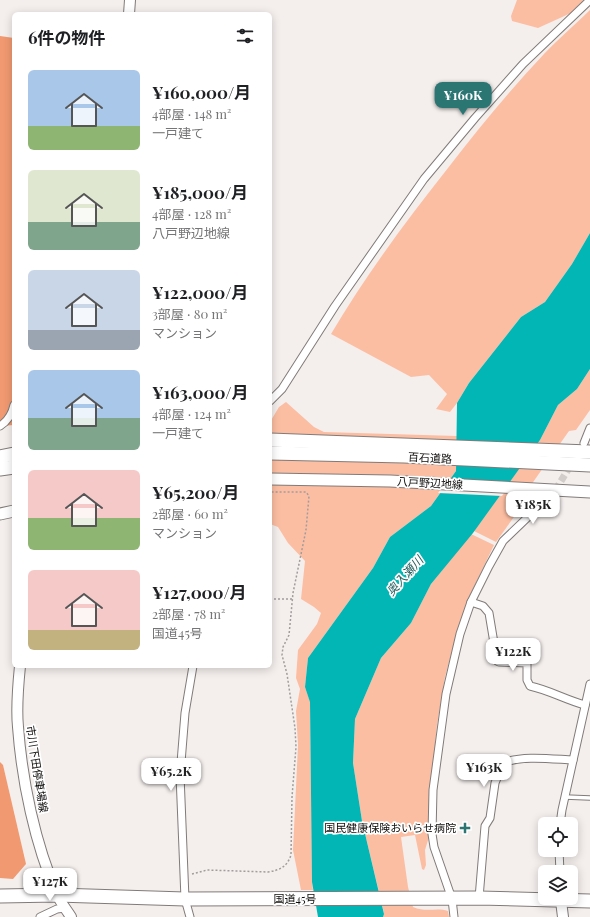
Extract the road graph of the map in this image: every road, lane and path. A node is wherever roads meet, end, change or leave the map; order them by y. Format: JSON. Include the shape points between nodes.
{"nodes":[{"id":1,"x":130,"y":0,"type":"edge"},
{"id":2,"x":590,"y":0,"type":"edge"},
{"id":3,"x":129,"y":12,"type":"edge"},
{"id":4,"x":272,"y":399,"type":"edge"},
{"id":5,"x":12,"y":411,"type":"edge"},
{"id":6,"x":0,"y":426,"type":"edge"},
{"id":7,"x":590,"y":428,"type":"edge"},
{"id":8,"x":272,"y":440,"type":"edge"},
{"id":9,"x":587,"y":447,"type":"edge"},
{"id":10,"x":272,"y":453,"type":"edge"},
{"id":11,"x":12,"y":454,"type":"edge"},
{"id":12,"x":0,"y":457,"type":"edge"},
{"id":13,"x":590,"y":465,"type":"edge"},
{"id":14,"x":12,"y":467,"type":"edge"},
{"id":15,"x":0,"y":469,"type":"edge"},
{"id":16,"x":272,"y":479,"type":"edge"},
{"id":17,"x":272,"y":492,"type":"edge"},
{"id":18,"x":590,"y":492,"type":"edge"},
{"id":19,"x":550,"y":499,"type":"tunnel mouth"},
{"id":20,"x":12,"y":511,"type":"edge"},
{"id":21,"x":0,"y":514,"type":"edge"},
{"id":22,"x":272,"y":599,"type":"edge"},
{"id":23,"x":293,"y":599,"type":"junction"},
{"id":24,"x":472,"y":602,"type":"junction"},
{"id":25,"x":20,"y":668,"type":"edge"},
{"id":26,"x":192,"y":668,"type":"edge"},
{"id":27,"x":590,"y":684,"type":"edge"},
{"id":28,"x":586,"y":709,"type":"edge"},
{"id":29,"x":573,"y":760,"type":"junction"},
{"id":30,"x":564,"y":797,"type":"junction"},
{"id":31,"x":590,"y":798,"type":"edge"},
{"id":32,"x":561,"y":817,"type":"edge"},
{"id":33,"x":184,"y":876,"type":"junction"},
{"id":34,"x":57,"y":895,"type":"junction"},
{"id":35,"x":0,"y":896,"type":"edge"},
{"id":36,"x":189,"y":898,"type":"junction"},
{"id":37,"x":479,"y":898,"type":"junction"},
{"id":38,"x":449,"y":899,"type":"junction"},
{"id":39,"x":538,"y":899,"type":"edge"},
{"id":40,"x":578,"y":901,"type":"edge"},
{"id":41,"x":590,"y":902,"type":"edge"},
{"id":42,"x":562,"y":905,"type":"edge"},
{"id":43,"x":68,"y":913,"type":"edge"},
{"id":44,"x":40,"y":917,"type":"edge"},
{"id":45,"x":190,"y":917,"type":"edge"},
{"id":46,"x":454,"y":917,"type":"edge"},
{"id":47,"x":563,"y":917,"type":"edge"}],
"edges":[{"from":1,"to":3,"type":"main road"},
{"from":2,"to":4,"type":"street","via":[[523,64],[424,179],[335,306],[282,389]]},
{"from":5,"to":6,"type":"street","via":[[10,417]]},
{"from":7,"to":9,"type":"street"},
{"from":8,"to":9,"type":"highway","name":"百石道路","via":[[557,450]]},
{"from":10,"to":13,"type":"highway","name":"百石道路","via":[[404,456]]},
{"from":11,"to":12,"type":"highway"},
{"from":14,"to":15,"type":"highway"},
{"from":16,"to":18,"type":"main road","name":"八戸野辺地線","via":[[390,481]]},
{"from":17,"to":23,"type":"path","via":[[306,492],[309,496],[306,530]]},
{"from":19,"to":24,"type":"street","via":[[542,509],[529,516],[503,541]]},
{"from":20,"to":21,"type":"main road"},
{"from":22,"to":23,"type":"path"},
{"from":23,"to":33,"type":"path","via":[[289,635],[282,654],[296,747],[291,855],[285,867],[268,872],[207,870]]},
{"from":24,"to":28,"type":"street","via":[[483,606],[489,613],[497,661],[527,663],[527,680],[530,686],[545,689]]},
{"from":24,"to":38,"type":"street","via":[[460,634],[446,694],[434,790],[432,834]]},
{"from":25,"to":34,"type":"main road","name":"市川下田停車場線","via":[[18,727],[27,795]]},
{"from":26,"to":33,"type":"street","via":[[184,713],[180,775]]},
{"from":27,"to":28,"type":"street"},
{"from":28,"to":29,"type":"street"},
{"from":29,"to":30,"type":"street"},
{"from":29,"to":37,"type":"street","via":[[527,759],[503,763],[494,784],[490,818],[485,826]]},
{"from":30,"to":31,"type":"lane"},
{"from":30,"to":32,"type":"street"},
{"from":33,"to":36,"type":"street"},
{"from":34,"to":35,"type":"highway","name":"国道45号"},
{"from":34,"to":36,"type":"highway","name":"国道45号"},
{"from":34,"to":43,"type":"main road","name":"市川下田停車場線"},
{"from":36,"to":38,"type":"highway","name":"国道45号"},
{"from":36,"to":45,"type":"street"},
{"from":37,"to":38,"type":"highway","name":"国道45号"},
{"from":37,"to":39,"type":"highway","name":"国道45号"},
{"from":38,"to":46,"type":"street"},
{"from":40,"to":41,"type":"highway","name":"国道45号"},
{"from":42,"to":47,"type":"main road"},
{"from":43,"to":44,"type":"street","via":[[57,909]]}]}
